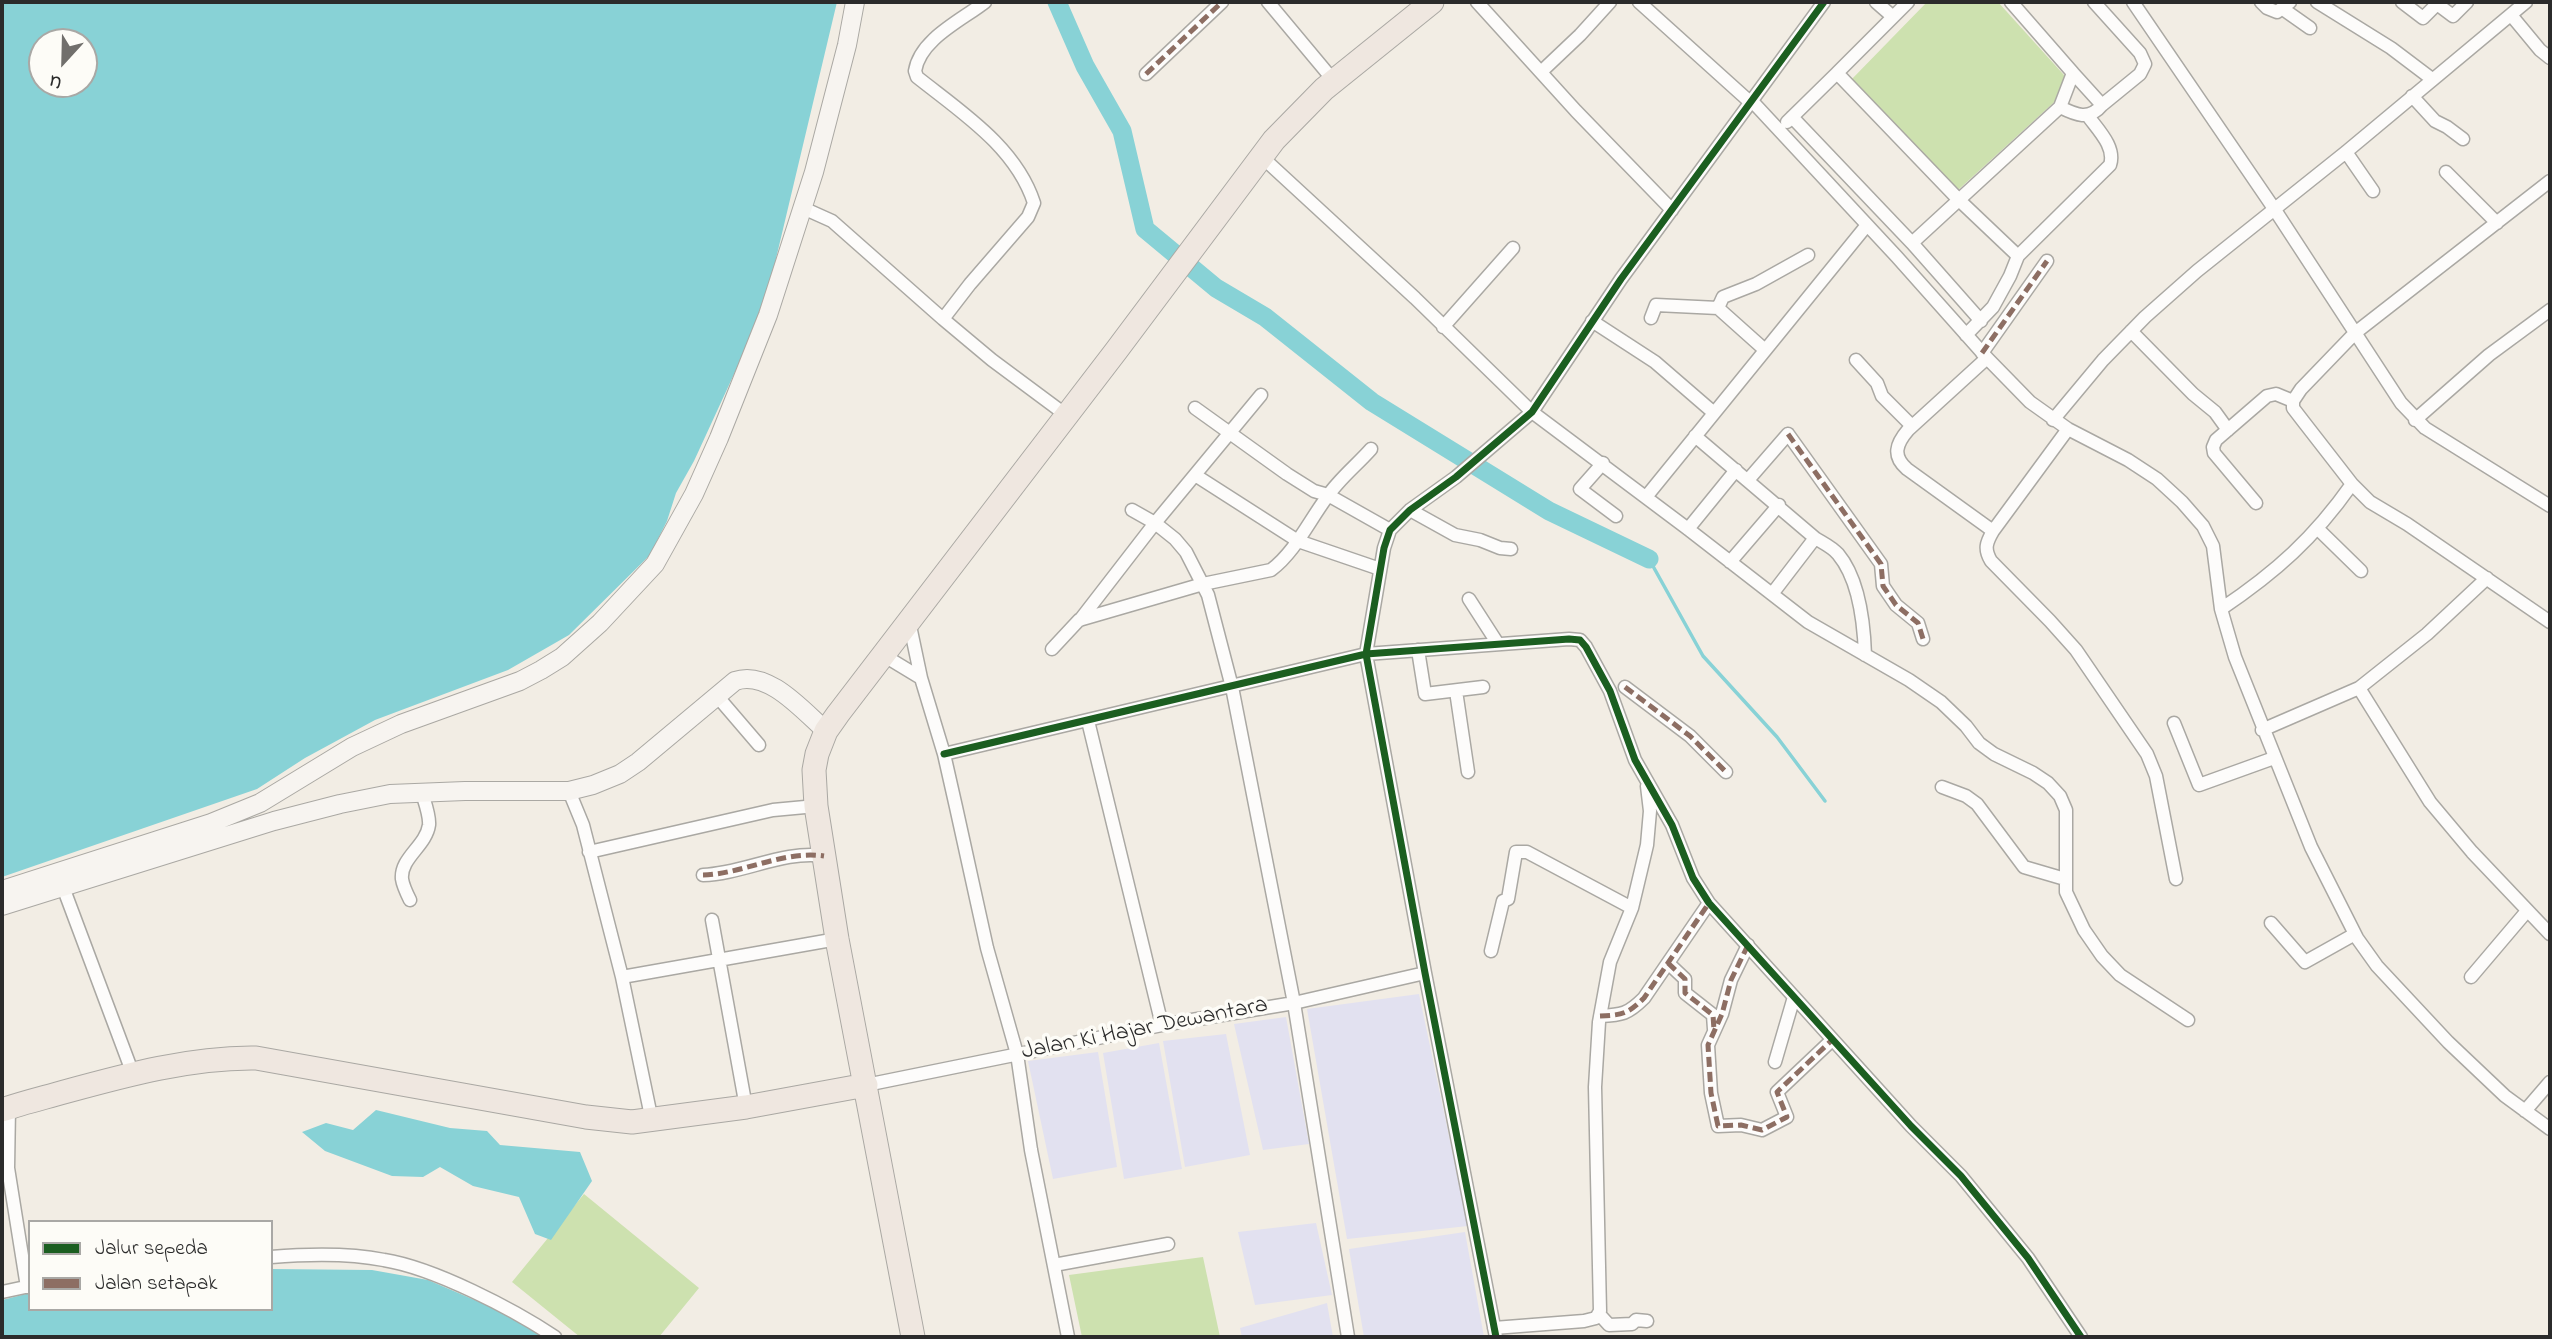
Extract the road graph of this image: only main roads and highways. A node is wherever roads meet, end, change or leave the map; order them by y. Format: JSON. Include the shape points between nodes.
{"nodes":[{"id":1,"x":1432,"y":2,"type":"edge"},
{"id":2,"x":866,"y":1085,"type":"junction"},
{"id":3,"x":5,"y":1109,"type":"edge"},
{"id":4,"x":913,"y":1337,"type":"edge"}],
"edges":[{"from":1,"to":2,"type":"highway","via":[[1334,80],[1289,123],[826,731],[814,770],[816,806]]},
{"from":2,"to":3,"type":"highway","via":[[632,1122],[256,1058],[223,1058],[133,1074]]},
{"from":2,"to":4,"type":"highway"}]}
